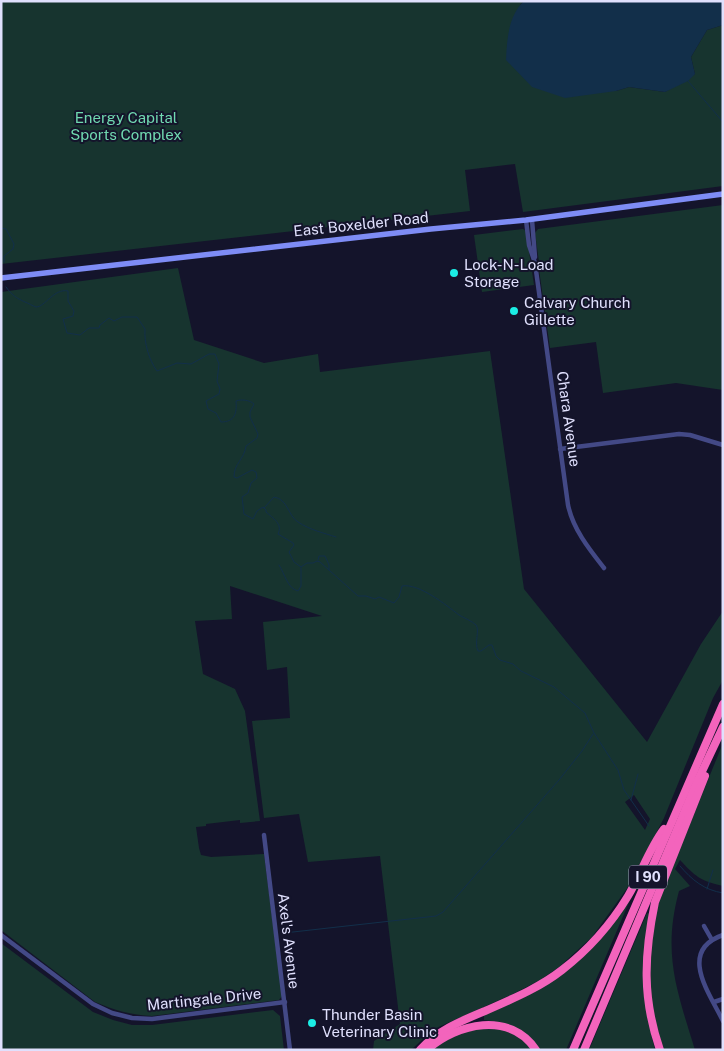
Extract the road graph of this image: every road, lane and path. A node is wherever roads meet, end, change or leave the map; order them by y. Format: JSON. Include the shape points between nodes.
{"nodes":[{"id":1,"x":723,"y":194,"type":"edge"},
{"id":2,"x":529,"y":220,"type":"junction"},
{"id":3,"x":1,"y":278,"type":"edge"},
{"id":4,"x":723,"y":446,"type":"edge"},
{"id":5,"x":560,"y":448,"type":"junction"},
{"id":6,"x":604,"y":568,"type":"dead end"},
{"id":7,"x":723,"y":704,"type":"edge"},
{"id":8,"x":723,"y":729,"type":"edge"},
{"id":9,"x":674,"y":815,"type":"junction"},
{"id":10,"x":264,"y":835,"type":"dead end"},
{"id":11,"x":704,"y":926,"type":"dead end"},
{"id":12,"x":1,"y":935,"type":"edge"},
{"id":13,"x":723,"y":935,"type":"edge"},
{"id":14,"x":712,"y":940,"type":"junction"},
{"id":15,"x":723,"y":999,"type":"edge"},
{"id":16,"x":285,"y":1002,"type":"junction"},
{"id":17,"x":714,"y":1002,"type":"junction"},
{"id":18,"x":723,"y":1022,"type":"edge"},
{"id":19,"x":290,"y":1050,"type":"edge"},
{"id":20,"x":420,"y":1050,"type":"edge"},
{"id":21,"x":427,"y":1050,"type":"edge"},
{"id":22,"x":536,"y":1050,"type":"edge"},
{"id":23,"x":573,"y":1050,"type":"edge"},
{"id":24,"x":584,"y":1050,"type":"edge"},
{"id":25,"x":660,"y":1050,"type":"edge"}],
"edges":[{"from":1,"to":2,"type":"main road","name":"East Boxelder Road"},
{"from":2,"to":3,"type":"main road","name":"East Boxelder Road"},
{"from":2,"to":5,"type":"street","name":"Chara Avenue","via":[[535,243]]},
{"from":4,"to":5,"type":"street","via":[[679,434]]},
{"from":5,"to":6,"type":"street","name":"Chara Avenue","via":[[570,516]]},
{"from":7,"to":9,"type":"highway","number":"I 90"},
{"from":8,"to":24,"type":"highway","number":"I 90","via":[[697,782]]},
{"from":8,"to":25,"type":"highway","number":"I 90","via":[[655,902],[651,922],[646,977],[648,1004]]},
{"from":9,"to":20,"type":"highway","number":"I 90","via":[[627,897],[578,957],[542,984],[450,1027]]},
{"from":9,"to":23,"type":"highway","number":"I 90"},
{"from":10,"to":16,"type":"street","name":"Axel's Avenue"},
{"from":11,"to":14,"type":"street"},
{"from":12,"to":16,"type":"street","name":"Martingale Drive","via":[[93,1004],[132,1018],[152,1019]]},
{"from":13,"to":14,"type":"street"},
{"from":14,"to":17,"type":"street","via":[[700,956],[699,966],[700,977]]},
{"from":15,"to":17,"type":"street"},
{"from":16,"to":19,"type":"street","name":"Axel's Avenue"},
{"from":17,"to":18,"type":"street"},
{"from":21,"to":22,"type":"highway","via":[[451,1033],[480,1025],[511,1028],[524,1036]]}]}
